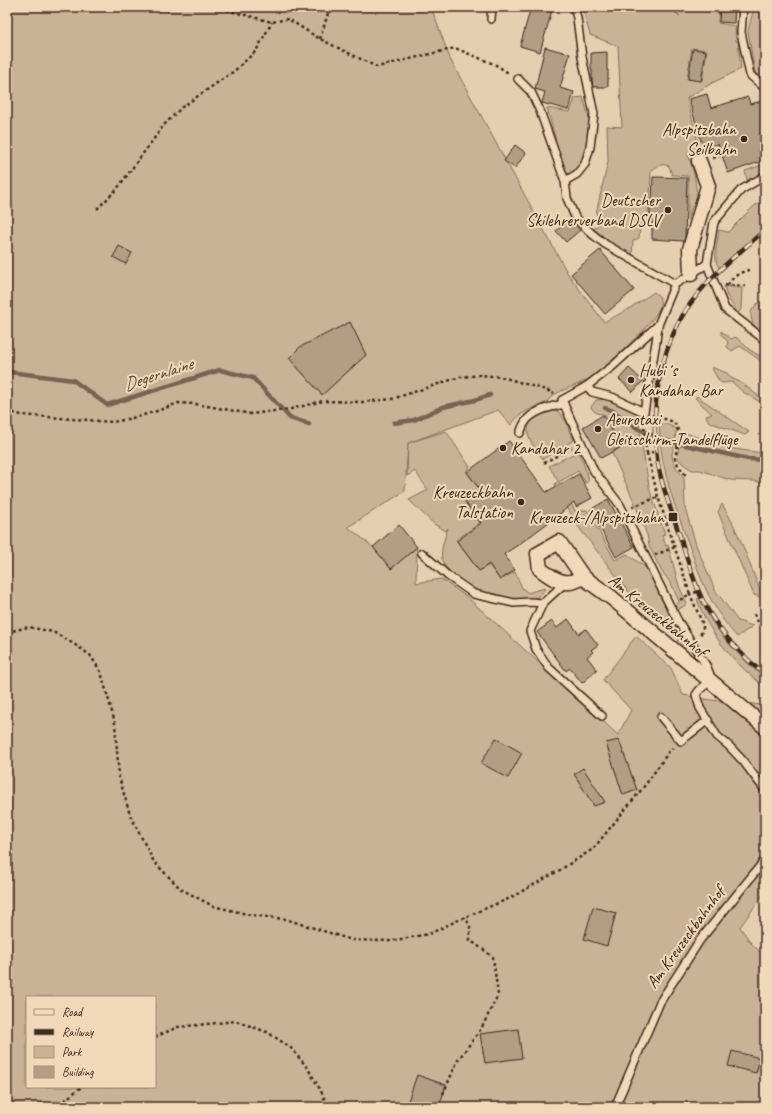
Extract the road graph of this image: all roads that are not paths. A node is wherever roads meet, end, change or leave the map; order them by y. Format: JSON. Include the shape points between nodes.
{"nodes":[{"id":1,"x":492,"y":7,"type":"edge"},
{"id":2,"x":574,"y":7,"type":"edge"},
{"id":3,"x":743,"y":7,"type":"edge"},
{"id":4,"x":491,"y":19,"type":"dead end"},
{"id":5,"x":518,"y":79,"type":"road end"},
{"id":6,"x":765,"y":88,"type":"edge"},
{"id":7,"x":699,"y":161,"type":"dead end"},
{"id":8,"x":765,"y":176,"type":"edge"},
{"id":9,"x":565,"y":181,"type":"junction"},
{"id":10,"x":707,"y":264,"type":"junction"},
{"id":11,"x":691,"y":274,"type":"junction"},
{"id":12,"x":675,"y":284,"type":"junction"},
{"id":13,"x":658,"y":325,"type":"junction"},
{"id":14,"x":765,"y":340,"type":"edge"},
{"id":15,"x":587,"y":386,"type":"junction"},
{"id":16,"x":563,"y":402,"type":"junction"},
{"id":17,"x":520,"y":433,"type":"dead end"},
{"id":18,"x":422,"y":553,"type":"dead end"},
{"id":19,"x":583,"y":577,"type":"junction"},
{"id":20,"x":565,"y":582,"type":"junction"},
{"id":21,"x":543,"y":603,"type":"junction"},
{"id":22,"x":711,"y":682,"type":"junction"},
{"id":23,"x":602,"y":716,"type":"dead end"},
{"id":24,"x":661,"y":717,"type":"dead end"},
{"id":25,"x":708,"y":720,"type":"junction"},
{"id":26,"x":765,"y":727,"type":"edge"},
{"id":27,"x":765,"y":790,"type":"edge"},
{"id":28,"x":765,"y":860,"type":"edge"},
{"id":29,"x":615,"y":1107,"type":"edge"}],
"edges":[{"from":1,"to":4,"type":"lane"},
{"from":2,"to":9,"type":"lane","via":[[594,114],[585,164],[577,174]]},
{"from":3,"to":6,"type":"lane","via":[[741,32],[750,75]]},
{"from":5,"to":9,"type":"lane","via":[[531,92],[540,111]]},
{"from":7,"to":11,"type":"street","via":[[708,186],[690,249]]},
{"from":8,"to":10,"type":"lane","via":[[741,190],[714,222]]},
{"from":9,"to":12,"type":"lane","via":[[567,198],[575,218],[591,233],[605,244]]},
{"from":10,"to":11,"type":"lane"},
{"from":10,"to":14,"type":"lane","via":[[725,309]]},
{"from":11,"to":12,"type":"lane"},
{"from":12,"to":13,"type":"lane"},
{"from":13,"to":15,"type":"lane"},
{"from":13,"to":15,"type":"lane","via":[[644,412],[612,397],[592,392]]},
{"from":15,"to":16,"type":"lane"},
{"from":16,"to":17,"type":"lane","via":[[534,414],[525,421]]},
{"from":16,"to":22,"type":"lane","via":[[594,471],[620,505],[672,611],[707,667]]},
{"from":18,"to":21,"type":"lane","via":[[474,594],[514,603]]},
{"from":19,"to":20,"type":"street","name":"Am Kreuzeckbahnhof"},
{"from":19,"to":20,"type":"street","name":"Am Kreuzeckbahnhof","via":[[559,542],[538,554],[540,569]]},
{"from":19,"to":22,"type":"street","name":"Am Kreuzeckbahnhof","via":[[612,598]]},
{"from":20,"to":21,"type":"lane"},
{"from":21,"to":23,"type":"lane","via":[[530,631],[536,649],[549,668]]},
{"from":22,"to":25,"type":"lane","via":[[700,688],[696,695],[700,708]]},
{"from":22,"to":26,"type":"street","name":"Am Kreuzeckbahnhof"},
{"from":24,"to":25,"type":"lane","via":[[681,741]]},
{"from":25,"to":27,"type":"lane","via":[[717,736],[743,761]]},
{"from":28,"to":29,"type":"lane","name":"Am Kreuzeckbahnhof","via":[[700,940],[660,1002]]}]}
